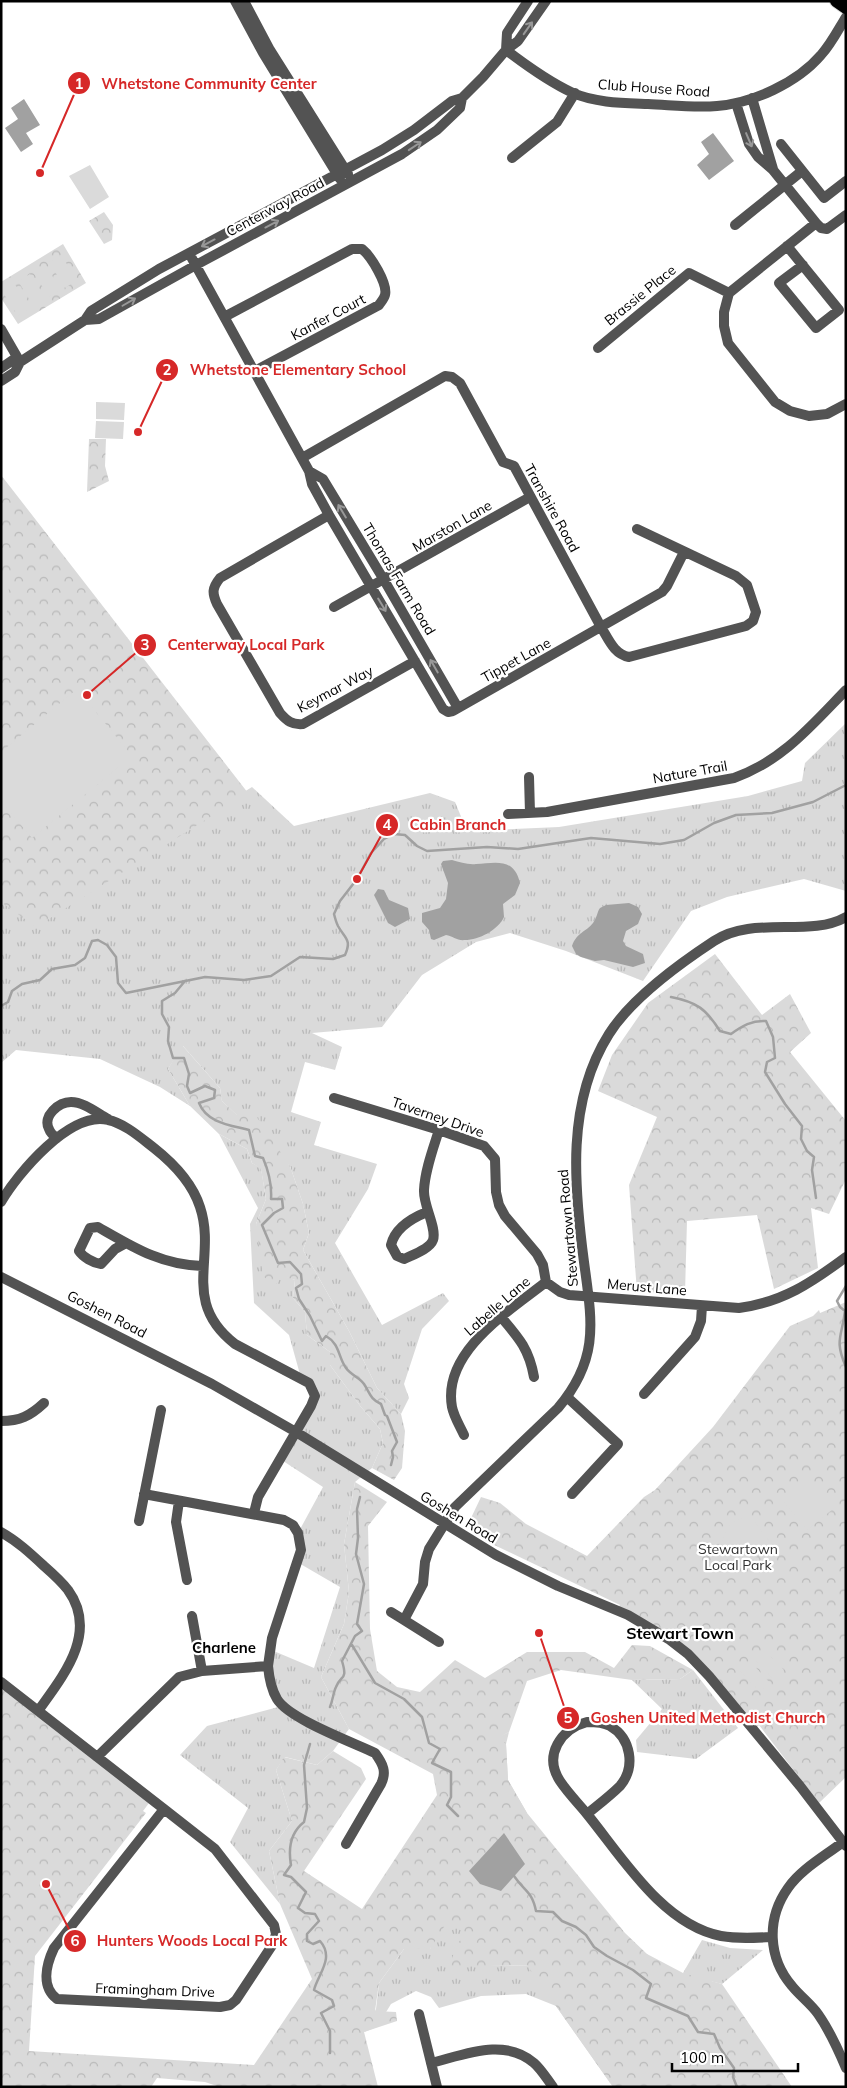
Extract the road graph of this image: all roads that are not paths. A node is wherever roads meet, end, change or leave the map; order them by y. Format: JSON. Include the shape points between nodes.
{"nodes":[{"id":1,"x":235,"y":1,"type":"edge"},
{"id":2,"x":244,"y":1,"type":"edge"},
{"id":3,"x":528,"y":1,"type":"edge"},
{"id":4,"x":546,"y":1,"type":"edge"},
{"id":5,"x":836,"y":1,"type":"edge"},
{"id":6,"x":846,"y":8,"type":"edge"},
{"id":7,"x":846,"y":17,"type":"edge"},
{"id":8,"x":506,"y":50,"type":"junction"},
{"id":9,"x":575,"y":94,"type":"junction"},
{"id":10,"x":462,"y":98,"type":"junction"},
{"id":11,"x":752,"y":98,"type":"junction"},
{"id":12,"x":736,"y":103,"type":"junction"},
{"id":13,"x":781,"y":144,"type":"dead end"},
{"id":14,"x":512,"y":158,"type":"dead end"},
{"id":15,"x":773,"y":170,"type":"junction"},
{"id":16,"x":802,"y":171,"type":"junction"},
{"id":17,"x":341,"y":172,"type":"junction"},
{"id":18,"x":846,"y":181,"type":"edge"},
{"id":19,"x":348,"y":183,"type":"junction"},
{"id":20,"x":785,"y":185,"type":"junction"},
{"id":21,"x":846,"y":215,"type":"edge"},
{"id":22,"x":816,"y":223,"type":"junction"},
{"id":23,"x":735,"y":224,"type":"dead end"},
{"id":24,"x":787,"y":246,"type":"junction"},
{"id":25,"x":189,"y":253,"type":"junction"},
{"id":26,"x":196,"y":264,"type":"junction"},
{"id":27,"x":803,"y":265,"type":"junction"},
{"id":28,"x":729,"y":294,"type":"junction"},
{"id":29,"x":226,"y":316,"type":"junction"},
{"id":30,"x":86,"y":320,"type":"junction"},
{"id":31,"x":1,"y":329,"type":"edge"},
{"id":32,"x":598,"y":348,"type":"dead end"},
{"id":33,"x":20,"y":362,"type":"junction"},
{"id":34,"x":1,"y":368,"type":"edge"},
{"id":35,"x":255,"y":370,"type":"junction"},
{"id":36,"x":1,"y":381,"type":"edge"},
{"id":37,"x":846,"y":404,"type":"edge"},
{"id":38,"x":302,"y":458,"type":"junction"},
{"id":39,"x":309,"y":470,"type":"junction"},
{"id":40,"x":530,"y":497,"type":"junction"},
{"id":41,"x":330,"y":515,"type":"junction"},
{"id":42,"x":637,"y":529,"type":"dead end"},
{"id":43,"x":684,"y":552,"type":"junction"},
{"id":44,"x":384,"y":580,"type":"junction"},
{"id":45,"x":371,"y":587,"type":"junction"},
{"id":46,"x":334,"y":608,"type":"dead end"},
{"id":47,"x":601,"y":627,"type":"junction"},
{"id":48,"x":415,"y":661,"type":"junction"},
{"id":49,"x":846,"y":690,"type":"edge"},
{"id":50,"x":458,"y":708,"type":"junction"},
{"id":51,"x":443,"y":709,"type":"joint"},
{"id":52,"x":529,"y":777,"type":"dead end"},
{"id":53,"x":530,"y":813,"type":"junction"},
{"id":54,"x":508,"y":814,"type":"dead end"},
{"id":55,"x":846,"y":917,"type":"edge"},
{"id":56,"x":334,"y":1098,"type":"dead end"},
{"id":57,"x":108,"y":1119,"type":"junction"},
{"id":58,"x":439,"y":1130,"type":"junction"},
{"id":59,"x":56,"y":1138,"type":"junction"},
{"id":60,"x":2,"y":1198,"type":"edge"},
{"id":61,"x":427,"y":1212,"type":"junction"},
{"id":62,"x":126,"y":1243,"type":"junction"},
{"id":63,"x":846,"y":1258,"type":"edge"},
{"id":64,"x":202,"y":1266,"type":"junction"},
{"id":65,"x":1,"y":1276,"type":"edge"},
{"id":66,"x":546,"y":1282,"type":"junction"},
{"id":67,"x":588,"y":1296,"type":"junction"},
{"id":68,"x":702,"y":1306,"type":"junction"},
{"id":69,"x":501,"y":1317,"type":"junction"},
{"id":70,"x":534,"y":1377,"type":"dead end"},
{"id":71,"x":644,"y":1394,"type":"dead end"},
{"id":72,"x":567,"y":1397,"type":"junction"},
{"id":73,"x":44,"y":1403,"type":"dead end"},
{"id":74,"x":161,"y":1410,"type":"dead end"},
{"id":75,"x":1,"y":1421,"type":"edge"},
{"id":76,"x":296,"y":1432,"type":"junction"},
{"id":77,"x":464,"y":1435,"type":"dead end"},
{"id":78,"x":144,"y":1494,"type":"junction"},
{"id":79,"x":572,"y":1494,"type":"dead end"},
{"id":80,"x":179,"y":1501,"type":"junction"},
{"id":81,"x":254,"y":1513,"type":"junction"},
{"id":82,"x":139,"y":1521,"type":"dead end"},
{"id":83,"x":443,"y":1524,"type":"junction"},
{"id":84,"x":1,"y":1532,"type":"edge"},
{"id":85,"x":187,"y":1580,"type":"dead end"},
{"id":86,"x":392,"y":1612,"type":"dead end"},
{"id":87,"x":192,"y":1616,"type":"dead end"},
{"id":88,"x":404,"y":1620,"type":"junction"},
{"id":89,"x":439,"y":1642,"type":"dead end"},
{"id":90,"x":268,"y":1666,"type":"junction"},
{"id":91,"x":202,"y":1670,"type":"junction"},
{"id":92,"x":1,"y":1682,"type":"edge"},
{"id":93,"x":38,"y":1711,"type":"junction"},
{"id":94,"x":97,"y":1757,"type":"junction"},
{"id":95,"x":164,"y":1809,"type":"junction"},
{"id":96,"x":587,"y":1814,"type":"junction"},
{"id":97,"x":346,"y":1844,"type":"dead end"},
{"id":98,"x":844,"y":1844,"type":"edge"},
{"id":99,"x":771,"y":1937,"type":"junction"},
{"id":100,"x":419,"y":2014,"type":"dead end"},
{"id":101,"x":431,"y":2063,"type":"junction"},
{"id":102,"x":846,"y":2068,"type":"edge"},
{"id":103,"x":437,"y":2087,"type":"edge"},
{"id":104,"x":553,"y":2087,"type":"edge"}],
"edges":[{"from":1,"to":17,"type":"street","via":[[263,53]]},
{"from":2,"to":17,"type":"street"},
{"from":3,"to":8,"type":"street","name":"Centerway Road","via":[[507,33]]},
{"from":8,"to":4,"type":"street","name":"Centerway Road","one_way":true,"via":[[518,41]]},
{"from":5,"to":6,"type":"main road"},
{"from":7,"to":11,"type":"street","name":"Club House Road","via":[[831,42],[807,68],[774,90]]},
{"from":8,"to":9,"type":"street","name":"Club House Road"},
{"from":8,"to":10,"type":"street","name":"Centerway Road"},
{"from":9,"to":12,"type":"street","name":"Club House Road","via":[[605,101],[679,106]]},
{"from":9,"to":14,"type":"street","via":[[557,122]]},
{"from":10,"to":17,"type":"street","name":"Centerway Road","via":[[452,101],[414,130]]},
{"from":19,"to":10,"type":"street","name":"Centerway Road","one_way":true,"via":[[402,154],[437,130],[460,108]]},
{"from":11,"to":12,"type":"street","name":"Club House Road"},
{"from":11,"to":15,"type":"street"},
{"from":12,"to":15,"type":"street","one_way":true,"via":[[749,144]]},
{"from":13,"to":16,"type":"street"},
{"from":15,"to":20,"type":"street"},
{"from":16,"to":18,"type":"street","via":[[824,198]]},
{"from":16,"to":20,"type":"street"},
{"from":17,"to":19,"type":"street"},
{"from":17,"to":25,"type":"street","name":"Centerway Road","one_way":true},
{"from":26,"to":19,"type":"street","name":"Centerway Road","one_way":true},
{"from":20,"to":22,"type":"street"},
{"from":20,"to":23,"type":"street"},
{"from":21,"to":22,"type":"street","via":[[827,229]]},
{"from":22,"to":24,"type":"street"},
{"from":24,"to":27,"type":"street"},
{"from":24,"to":28,"type":"street"},
{"from":25,"to":26,"type":"street","name":"Thomas Farm Road"},
{"from":25,"to":30,"type":"street","name":"Centerway Road","via":[[91,311]]},
{"from":26,"to":29,"type":"street","name":"Thomas Farm Road"},
{"from":30,"to":26,"type":"street","name":"Centerway Road","one_way":true,"via":[[100,319]]},
{"from":27,"to":27,"type":"street","via":[[839,310],[816,328],[780,283]]},
{"from":28,"to":32,"type":"street","name":"Brassie Place","via":[[689,273]]},
{"from":28,"to":37,"type":"street","via":[[724,312],[728,343],[774,402],[809,416],[826,414]]},
{"from":29,"to":35,"type":"street","name":"Thomas Farm Road"},
{"from":29,"to":35,"type":"street","name":"Kanfer Court","via":[[352,249],[362,249],[369,255],[386,288],[385,297],[378,305]]},
{"from":30,"to":33,"type":"street","name":"Centerway Road"},
{"from":31,"to":33,"type":"street"},
{"from":33,"to":34,"type":"street","name":"Centerway Road","via":[[13,360]]},
{"from":33,"to":36,"type":"street","name":"Centerway Road","via":[[15,372]]},
{"from":35,"to":38,"type":"street","name":"Thomas Farm Road"},
{"from":38,"to":39,"type":"street","name":"Thomas Farm Road"},
{"from":38,"to":40,"type":"street","name":"Transhire Road","via":[[445,376],[452,377],[460,383],[503,462],[514,466]]},
{"from":39,"to":41,"type":"street","name":"Thomas Farm Road","via":[[312,484]]},
{"from":44,"to":39,"type":"street","name":"Thomas Farm Road","one_way":true,"via":[[322,478]]},
{"from":40,"to":44,"type":"street","name":"Marston Lane"},
{"from":40,"to":47,"type":"street","name":"Transhire Road"},
{"from":41,"to":45,"type":"street","name":"Thomas Farm Road"},
{"from":41,"to":48,"type":"street","name":"Keymar Way","via":[[220,578],[213,586],[217,604],[275,705],[287,721],[294,725],[303,724]]},
{"from":42,"to":43,"type":"street","name":"Transhire Road"},
{"from":43,"to":47,"type":"street","via":[[662,592]]},
{"from":43,"to":47,"type":"street","name":"Transhire Road","via":[[736,576],[747,585],[756,612],[753,621],[746,626],[629,657],[620,655]]},
{"from":44,"to":45,"type":"street","name":"Marston Lane"},
{"from":50,"to":44,"type":"street","name":"Thomas Farm Road","one_way":true},
{"from":45,"to":46,"type":"street","name":"Marston Lane"},
{"from":45,"to":48,"type":"street","name":"Thomas Farm Road","one_way":true},
{"from":47,"to":50,"type":"street","name":"Tippet Lane"},
{"from":48,"to":51,"type":"street","name":"Thomas Farm Road"},
{"from":49,"to":53,"type":"street","name":"Nature Trail","via":[[789,747],[755,771],[734,778]]},
{"from":50,"to":51,"type":"street","name":"Tippet Lane","via":[[448,712]]},
{"from":52,"to":53,"type":"street"},
{"from":53,"to":54,"type":"street","name":"Nature Trail"},
{"from":55,"to":67,"type":"street","name":"Stewartown Road","via":[[814,927],[772,926],[734,932],[716,940],[673,971],[628,1010],[609,1034],[591,1070],[578,1126],[578,1214]]},
{"from":56,"to":58,"type":"street","name":"Taverney Drive"},
{"from":57,"to":59,"type":"street","via":[[78,1124]]},
{"from":57,"to":59,"type":"street","via":[[80,1104],[60,1105],[48,1120],[48,1128]]},
{"from":57,"to":64,"type":"street","via":[[162,1154],[176,1166],[192,1189],[205,1224]]},
{"from":58,"to":61,"type":"street","via":[[424,1192]]},
{"from":58,"to":66,"type":"street","name":"Taverney Drive","via":[[474,1141],[492,1154],[497,1165],[499,1205],[538,1254]]},
{"from":59,"to":60,"type":"street","via":[[28,1165]]},
{"from":61,"to":61,"type":"street","via":[[434,1232],[431,1244],[404,1259],[397,1256],[391,1245],[398,1230]]},
{"from":62,"to":62,"type":"street","via":[[94,1226],[79,1251],[101,1264]]},
{"from":62,"to":64,"type":"street","via":[[163,1261]]},
{"from":63,"to":68,"type":"street","name":"Merust Lane","via":[[791,1294],[768,1302],[739,1308]]},
{"from":64,"to":76,"type":"street","via":[[207,1308],[225,1336],[313,1388],[315,1396]]},
{"from":65,"to":76,"type":"street","name":"Goshen Road","via":[[186,1370]]},
{"from":66,"to":67,"type":"street","via":[[569,1296]]},
{"from":66,"to":69,"type":"street","name":"Labelle Lane"},
{"from":67,"to":68,"type":"street","name":"Merust Lane"},
{"from":67,"to":72,"type":"street","name":"Stewartown Road","via":[[592,1323],[590,1346],[584,1369]]},
{"from":68,"to":71,"type":"street","name":"Merust Lane","via":[[695,1337]]},
{"from":69,"to":70,"type":"street","via":[[524,1343]]},
{"from":69,"to":77,"type":"street","name":"Labelle Lane","via":[[469,1348],[455,1371],[452,1405]]},
{"from":72,"to":79,"type":"street","via":[[618,1444]]},
{"from":72,"to":83,"type":"street","name":"Stewartown Road","via":[[455,1507]]},
{"from":73,"to":75,"type":"street","via":[[17,1421]]},
{"from":74,"to":78,"type":"street"},
{"from":76,"to":81,"type":"street","via":[[258,1496]]},
{"from":76,"to":83,"type":"street","name":"Goshen Road"},
{"from":78,"to":80,"type":"street"},
{"from":78,"to":82,"type":"street"},
{"from":80,"to":81,"type":"street"},
{"from":80,"to":85,"type":"street","via":[[176,1522]]},
{"from":81,"to":90,"type":"street","via":[[293,1525],[301,1550],[272,1638]]},
{"from":83,"to":88,"type":"street","name":"Stewartown Road","via":[[426,1555],[423,1584]]},
{"from":83,"to":98,"type":"street","name":"Goshen Road","via":[[522,1569],[628,1615],[688,1654],[800,1786]]},
{"from":84,"to":93,"type":"street","via":[[15,1540],[68,1590],[80,1620],[78,1646],[69,1669]]},
{"from":86,"to":88,"type":"street"},
{"from":87,"to":91,"type":"street"},
{"from":88,"to":89,"type":"street"},
{"from":90,"to":91,"type":"street"},
{"from":90,"to":97,"type":"street","via":[[277,1700],[289,1712],[375,1753],[382,1762],[385,1775]]},
{"from":91,"to":94,"type":"street","via":[[172,1682]]},
{"from":92,"to":93,"type":"street","name":"Framingham Drive"},
{"from":93,"to":94,"type":"street","name":"Framingham Drive"},
{"from":94,"to":95,"type":"street","name":"Framingham Drive"},
{"from":95,"to":95,"type":"street","name":"Framingham Drive","via":[[54,1948],[48,1959],[47,1987],[50,1994],[58,1999],[230,2005],[272,1944],[276,1934],[274,1925],[215,1849]]},
{"from":96,"to":96,"type":"street","via":[[557,1774],[555,1748],[574,1726],[587,1722],[602,1723],[622,1736],[630,1763],[620,1785]]},
{"from":96,"to":99,"type":"street","via":[[656,1898],[678,1918],[720,1936]]},
{"from":98,"to":99,"type":"street","via":[[800,1875],[788,1888],[776,1909]]},
{"from":99,"to":102,"type":"street","via":[[775,1957],[784,1974],[817,2012]]},
{"from":100,"to":101,"type":"street"},
{"from":101,"to":103,"type":"street"},
{"from":101,"to":104,"type":"street","via":[[492,2048],[512,2051],[534,2063]]}]}
